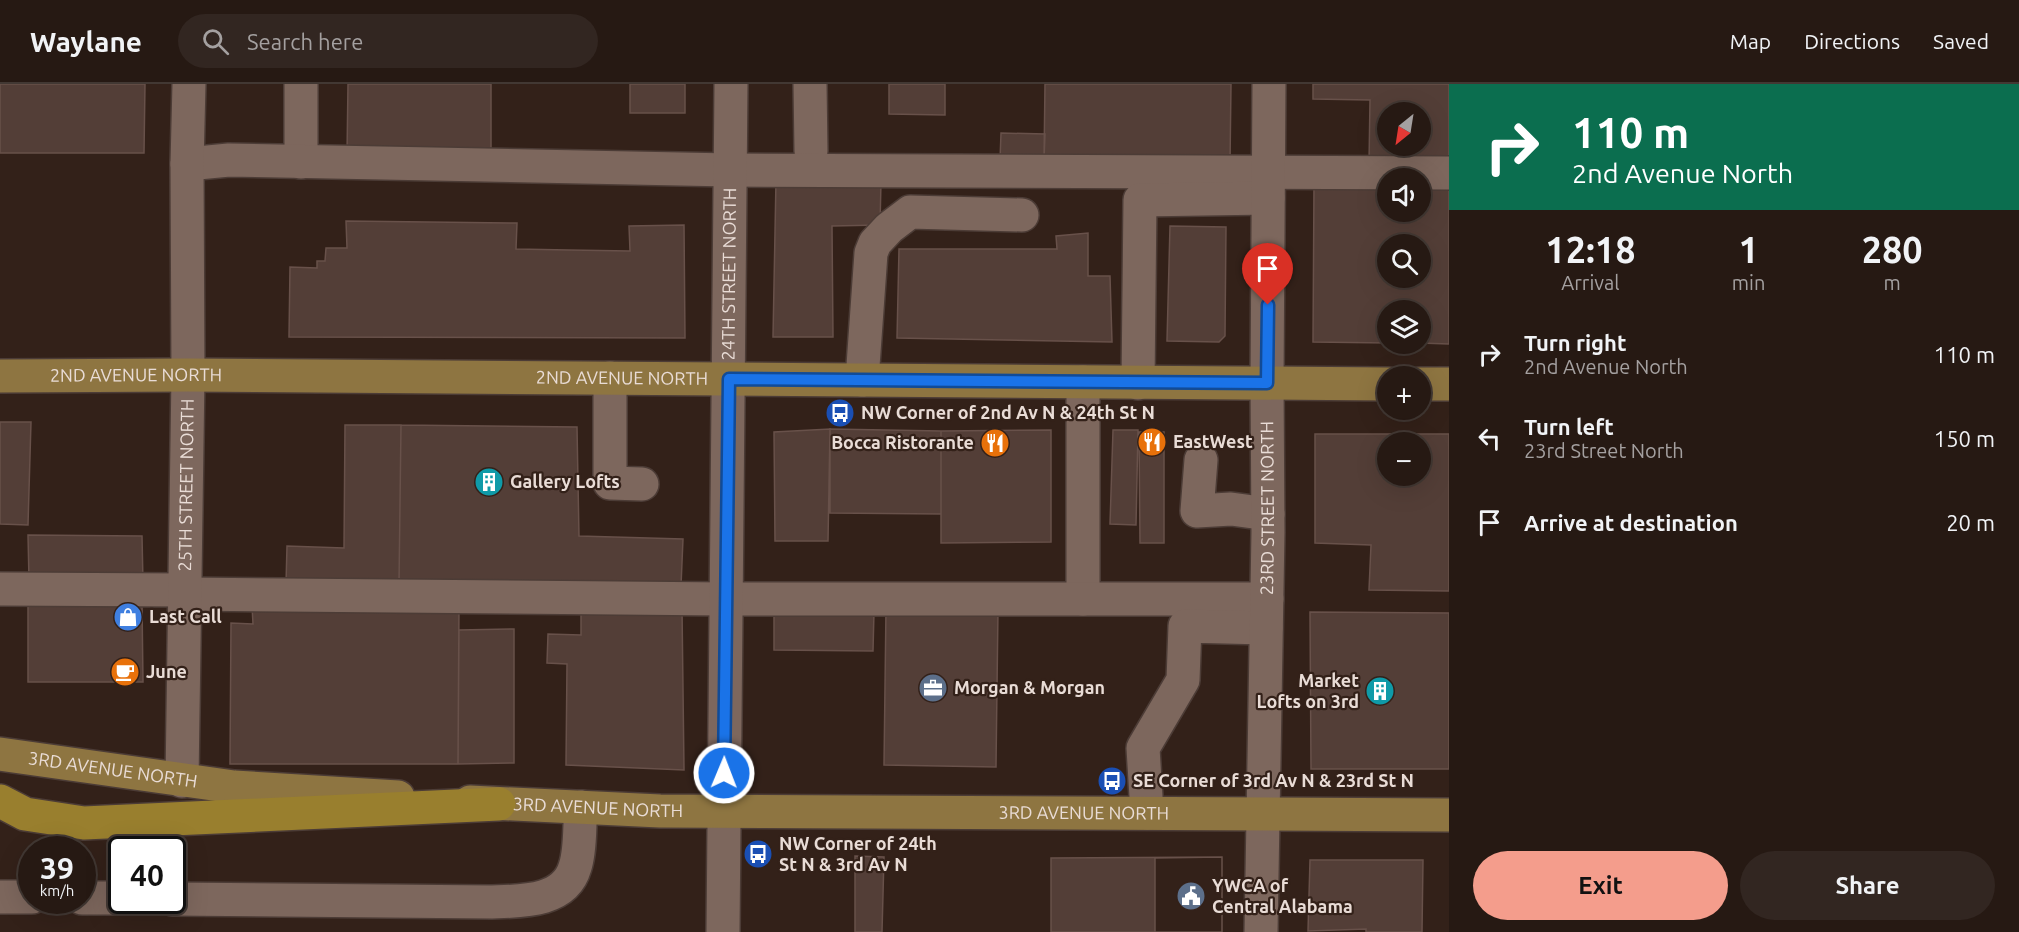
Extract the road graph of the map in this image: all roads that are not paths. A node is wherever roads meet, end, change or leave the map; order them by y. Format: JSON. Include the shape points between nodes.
{"nodes":[{"id":1,"x":189,"y":84,"type":"edge"},
{"id":2,"x":301,"y":84,"type":"edge"},
{"id":3,"x":731,"y":84,"type":"edge"},
{"id":4,"x":810,"y":84,"type":"edge"},
{"id":5,"x":1269,"y":84,"type":"edge"},
{"id":6,"x":811,"y":151,"type":"dead end"},
{"id":7,"x":301,"y":162,"type":"junction"},
{"id":8,"x":187,"y":164,"type":"junction"},
{"id":9,"x":730,"y":170,"type":"junction"},
{"id":10,"x":1449,"y":173,"type":"edge"},
{"id":11,"x":1268,"y":185,"type":"junction"},
{"id":12,"x":1022,"y":214,"type":"dead end"},
{"id":13,"x":188,"y":375,"type":"junction"},
{"id":14,"x":0,"y":376,"type":"edge"},
{"id":15,"x":610,"y":378,"type":"junction"},
{"id":16,"x":729,"y":379,"type":"junction"},
{"id":17,"x":862,"y":380,"type":"junction"},
{"id":18,"x":1083,"y":382,"type":"junction"},
{"id":19,"x":1138,"y":383,"type":"junction"},
{"id":20,"x":1267,"y":383,"type":"junction"},
{"id":21,"x":1377,"y":384,"type":"edge"},
{"id":22,"x":1431,"y":384,"type":"edge"},
{"id":23,"x":1449,"y":384,"type":"edge"},
{"id":24,"x":1201,"y":460,"type":"dead end"},
{"id":25,"x":642,"y":484,"type":"dead end"},
{"id":26,"x":1268,"y":514,"type":"junction"},
{"id":27,"x":0,"y":589,"type":"edge"},
{"id":28,"x":185,"y":592,"type":"junction"},
{"id":29,"x":726,"y":599,"type":"junction"},
{"id":30,"x":1083,"y":599,"type":"junction"},
{"id":31,"x":1267,"y":613,"type":"junction"},
{"id":32,"x":0,"y":754,"type":"edge"},
{"id":33,"x":182,"y":781,"type":"junction"},
{"id":34,"x":0,"y":801,"type":"edge"},
{"id":35,"x":499,"y":804,"type":"junction"},
{"id":36,"x":581,"y":807,"type":"junction"},
{"id":37,"x":723,"y":810,"type":"junction"},
{"id":38,"x":1147,"y":813,"type":"junction"},
{"id":39,"x":1263,"y":814,"type":"junction"},
{"id":40,"x":1449,"y":815,"type":"edge"},
{"id":41,"x":0,"y":897,"type":"edge"},
{"id":42,"x":18,"y":897,"type":"edge"},
{"id":43,"x":186,"y":899,"type":"edge"},
{"id":44,"x":723,"y":932,"type":"edge"},
{"id":45,"x":1261,"y":932,"type":"edge"}],
"edges":[{"from":1,"to":8,"type":"street","name":"25TH STREET NORTH"},
{"from":2,"to":7,"type":"street"},
{"from":3,"to":9,"type":"street","name":"24TH STREET NORTH"},
{"from":4,"to":6,"type":"street"},
{"from":5,"to":11,"type":"street","name":"23RD STREET NORTH"},
{"from":7,"to":8,"type":"street","via":[[263,158]]},
{"from":7,"to":9,"type":"street","via":[[533,161]]},
{"from":8,"to":13,"type":"street","name":"25TH STREET NORTH"},
{"from":9,"to":11,"type":"street"},
{"from":9,"to":16,"type":"street","name":"24TH STREET NORTH"},
{"from":10,"to":11,"type":"street"},
{"from":11,"to":19,"type":"street","via":[[1140,200]]},
{"from":11,"to":20,"type":"street","name":"23RD STREET NORTH"},
{"from":12,"to":17,"type":"street","via":[[910,212],[889,228],[871,253]]},
{"from":13,"to":14,"type":"main road","name":"2ND AVENUE NORTH"},
{"from":13,"to":15,"type":"main road","name":"2ND AVENUE NORTH"},
{"from":13,"to":28,"type":"street","name":"25TH STREET NORTH"},
{"from":15,"to":16,"type":"main road","name":"2ND AVENUE NORTH"},
{"from":15,"to":25,"type":"street","via":[[610,483]]},
{"from":16,"to":17,"type":"main road","name":"2ND AVENUE NORTH"},
{"from":16,"to":29,"type":"street","name":"24TH STREET NORTH"},
{"from":17,"to":18,"type":"main road","name":"2ND AVENUE NORTH"},
{"from":18,"to":19,"type":"main road","name":"2ND AVENUE NORTH"},
{"from":18,"to":30,"type":"street"},
{"from":19,"to":20,"type":"main road","name":"2ND AVENUE NORTH"},
{"from":20,"to":21,"type":"main road","name":"2ND AVENUE NORTH"},
{"from":20,"to":26,"type":"street","name":"23RD STREET NORTH"},
{"from":22,"to":23,"type":"main road"},
{"from":24,"to":26,"type":"street","via":[[1197,511],[1231,509]]},
{"from":26,"to":31,"type":"street","name":"23RD STREET NORTH"},
{"from":27,"to":28,"type":"street"},
{"from":28,"to":29,"type":"street"},
{"from":28,"to":33,"type":"street","name":"25TH STREET NORTH"},
{"from":29,"to":30,"type":"street"},
{"from":29,"to":37,"type":"street","name":"24TH STREET NORTH"},
{"from":30,"to":31,"type":"street"},
{"from":31,"to":38,"type":"street","via":[[1185,626],[1183,680],[1143,748]]},
{"from":31,"to":39,"type":"street","name":"23RD STREET NORTH"},
{"from":32,"to":33,"type":"main road","name":"3RD AVENUE NORTH"},
{"from":33,"to":35,"type":"main road","name":"3RD AVENUE NORTH"},
{"from":34,"to":35,"type":"highway","via":[[25,814],[84,823]]},
{"from":35,"to":36,"type":"main road","name":"3RD AVENUE NORTH"},
{"from":36,"to":37,"type":"main road","name":"3RD AVENUE NORTH"},
{"from":36,"to":43,"type":"street","via":[[576,865],[571,878],[557,891],[536,899]]},
{"from":37,"to":38,"type":"main road","name":"3RD AVENUE NORTH"},
{"from":37,"to":44,"type":"street","name":"24TH STREET NORTH"},
{"from":38,"to":39,"type":"main road","name":"3RD AVENUE NORTH"},
{"from":39,"to":40,"type":"main road","name":"3RD AVENUE NORTH"},
{"from":39,"to":45,"type":"street","name":"23RD STREET NORTH"},
{"from":41,"to":42,"type":"street"}]}
